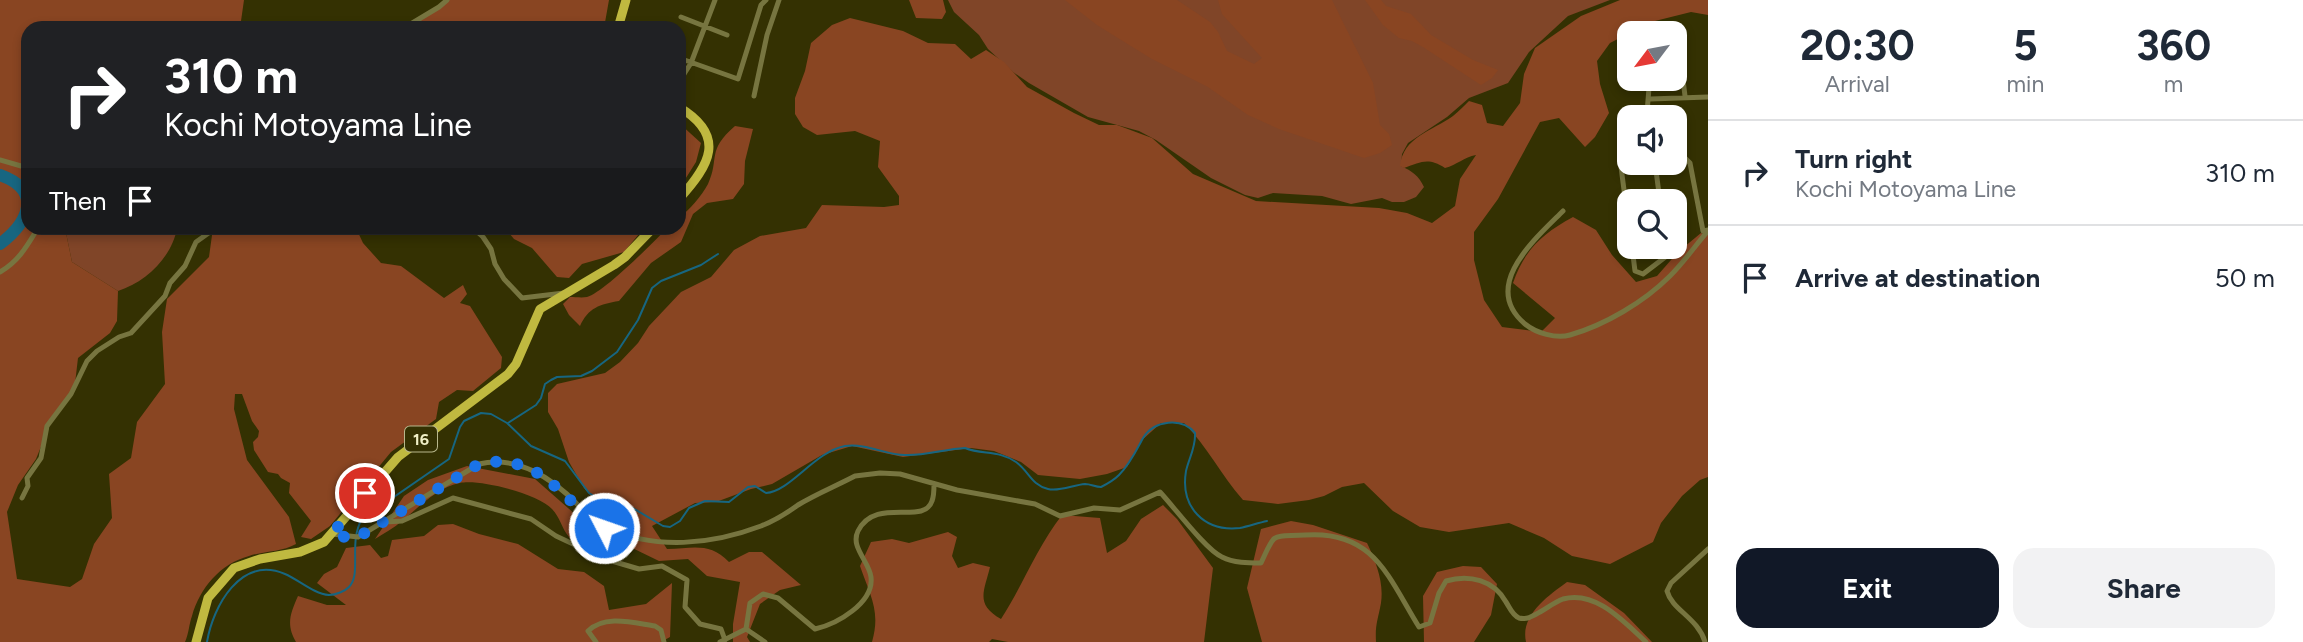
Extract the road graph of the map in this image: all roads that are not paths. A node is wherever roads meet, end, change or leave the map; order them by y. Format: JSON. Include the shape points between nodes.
{"nodes":[{"id":1,"x":447,"y":0,"type":"edge"},
{"id":2,"x":626,"y":0,"type":"edge"},
{"id":3,"x":715,"y":0,"type":"edge"},
{"id":4,"x":766,"y":0,"type":"edge"},
{"id":5,"x":779,"y":0,"type":"edge"},
{"id":6,"x":681,"y":17,"type":"dead end"},
{"id":7,"x":416,"y":21,"type":"edge"},
{"id":8,"x":620,"y":21,"type":"edge"},
{"id":9,"x":703,"y":26,"type":"junction"},
{"id":10,"x":727,"y":35,"type":"dead end"},
{"id":11,"x":686,"y":60,"type":"edge"},
{"id":12,"x":691,"y":62,"type":"junction"},
{"id":13,"x":686,"y":70,"type":"edge"},
{"id":14,"x":1650,"y":91,"type":"edge"},
{"id":15,"x":1684,"y":91,"type":"edge"},
{"id":16,"x":754,"y":96,"type":"dead end"},
{"id":17,"x":1685,"y":96,"type":"junction"},
{"id":18,"x":1708,"y":97,"type":"edge"},
{"id":19,"x":1650,"y":99,"type":"junction"},
{"id":20,"x":1647,"y":105,"type":"edge"},
{"id":21,"x":686,"y":111,"type":"edge"},
{"id":22,"x":0,"y":160,"type":"edge"},
{"id":23,"x":1687,"y":160,"type":"edge"},
{"id":24,"x":21,"y":166,"type":"edge"},
{"id":25,"x":686,"y":191,"type":"edge"},
{"id":26,"x":1563,"y":211,"type":"dead end"},
{"id":27,"x":1708,"y":230,"type":"edge"},
{"id":28,"x":34,"y":235,"type":"edge"},
{"id":29,"x":206,"y":235,"type":"edge"},
{"id":30,"x":481,"y":235,"type":"edge"},
{"id":31,"x":646,"y":235,"type":"edge"},
{"id":32,"x":1634,"y":259,"type":"edge"},
{"id":33,"x":1663,"y":259,"type":"edge"},
{"id":34,"x":0,"y":272,"type":"edge"},
{"id":35,"x":564,"y":293,"type":"junction"},
{"id":36,"x":934,"y":484,"type":"junction"},
{"id":37,"x":22,"y":498,"type":"dead end"},
{"id":38,"x":382,"y":522,"type":"junction"},
{"id":39,"x":332,"y":534,"type":"junction"},
{"id":40,"x":1708,"y":549,"type":"edge"},
{"id":41,"x":746,"y":629,"type":"junction"},
{"id":42,"x":723,"y":641,"type":"edge"},
{"id":43,"x":196,"y":642,"type":"edge"},
{"id":44,"x":596,"y":642,"type":"edge"},
{"id":45,"x":664,"y":642,"type":"edge"},
{"id":46,"x":765,"y":642,"type":"edge"},
{"id":47,"x":1646,"y":642,"type":"edge"},
{"id":48,"x":1705,"y":642,"type":"edge"}],
"edges":[{"from":1,"to":7,"type":"street"},
{"from":2,"to":8,"type":"main road"},
{"from":3,"to":9,"type":"street"},
{"from":4,"to":12,"type":"street","via":[[738,79]]},
{"from":5,"to":16,"type":"street"},
{"from":6,"to":9,"type":"street"},
{"from":9,"to":10,"type":"street"},
{"from":9,"to":12,"type":"street"},
{"from":11,"to":12,"type":"street"},
{"from":12,"to":13,"type":"street"},
{"from":14,"to":19,"type":"street"},
{"from":15,"to":17,"type":"street"},
{"from":17,"to":18,"type":"street"},
{"from":17,"to":19,"type":"street"},
{"from":19,"to":20,"type":"street"},
{"from":21,"to":25,"type":"main road","via":[[704,128],[710,146],[705,166]]},
{"from":22,"to":24,"type":"street"},
{"from":23,"to":27,"type":"street","via":[[1703,230]]},
{"from":26,"to":27,"type":"street","via":[[1523,252],[1507,287],[1507,300],[1518,318],[1530,328],[1561,337],[1601,323],[1639,300],[1668,278]]},
{"from":28,"to":34,"type":"street","via":[[13,264]]},
{"from":29,"to":37,"type":"street","via":[[196,242],[164,296],[131,333],[87,361],[71,394],[47,426],[41,458],[27,478]]},
{"from":30,"to":35,"type":"street","via":[[504,279],[522,298]]},
{"from":31,"to":35,"type":"main road","number":"16","via":[[625,257]]},
{"from":32,"to":33,"type":"street","via":[[1635,271],[1643,274]]},
{"from":35,"to":39,"type":"main road","number":"16","via":[[540,309],[508,374],[397,457]]},
{"from":36,"to":38,"type":"street","via":[[900,474],[855,476],[762,526],[713,540],[665,543],[604,528],[535,471],[490,461]]},
{"from":36,"to":41,"type":"street","via":[[929,507],[919,513],[880,512],[859,529],[856,543],[871,579],[869,591],[853,611],[815,629],[778,598],[763,594],[750,603]]},
{"from":36,"to":47,"type":"street","via":[[1035,504],[1060,516],[1094,508],[1120,510],[1160,492],[1205,544],[1234,561],[1261,563],[1268,544],[1277,536],[1320,534],[1348,539],[1379,563],[1419,627],[1430,623],[1446,581],[1458,578],[1496,586],[1511,611],[1523,619],[1562,600],[1587,598]]},
{"from":38,"to":39,"type":"street","via":[[358,537]]},
{"from":38,"to":42,"type":"street","via":[[402,521],[453,498],[531,519],[605,559],[639,569],[662,566],[687,580],[685,607],[700,625],[721,629]]},
{"from":39,"to":43,"type":"main road","number":"16","via":[[314,547],[234,568],[208,598]]},
{"from":40,"to":48,"type":"street","via":[[1667,592],[1695,622]]},
{"from":41,"to":42,"type":"street"},
{"from":41,"to":46,"type":"street"},
{"from":44,"to":45,"type":"street","via":[[588,631],[611,621],[655,626]]}]}
